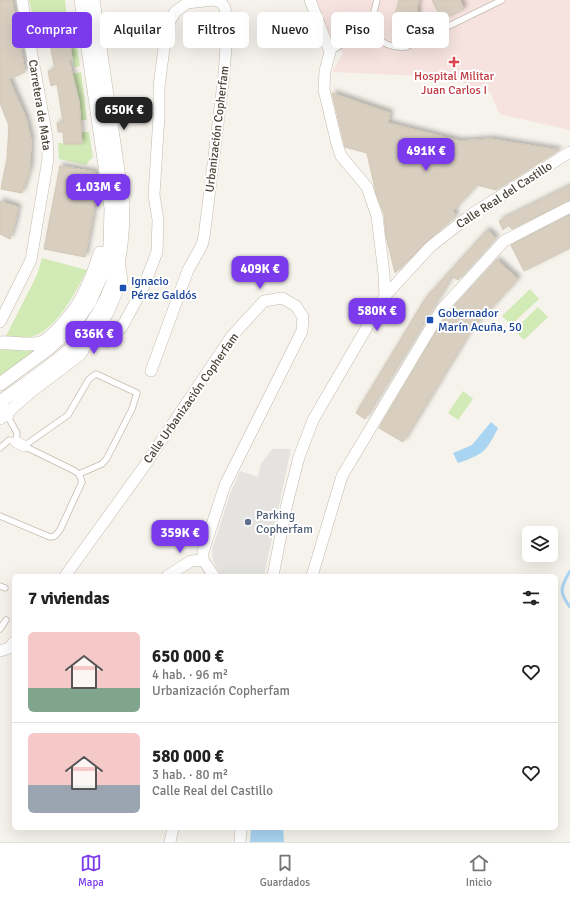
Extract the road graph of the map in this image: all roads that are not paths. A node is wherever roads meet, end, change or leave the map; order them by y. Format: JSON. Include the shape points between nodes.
{"nodes":[{"id":1,"x":22,"y":0,"type":"edge"},
{"id":2,"x":82,"y":0,"type":"edge"},
{"id":3,"x":93,"y":0,"type":"edge"},
{"id":4,"x":310,"y":0,"type":"edge"},
{"id":5,"x":377,"y":0,"type":"edge"},
{"id":6,"x":502,"y":0,"type":"edge"},
{"id":7,"x":374,"y":12,"type":"edge"},
{"id":8,"x":384,"y":42,"type":"edge"},
{"id":9,"x":336,"y":48,"type":"edge"},
{"id":10,"x":330,"y":52,"type":"junction"},
{"id":11,"x":570,"y":152,"type":"edge"},
{"id":12,"x":570,"y":207,"type":"edge"},
{"id":13,"x":111,"y":208,"type":"junction"},
{"id":14,"x":119,"y":263,"type":"junction"},
{"id":15,"x":385,"y":296,"type":"junction"},
{"id":16,"x":0,"y":322,"type":"edge"},
{"id":17,"x":94,"y":336,"type":"junction"},
{"id":18,"x":0,"y":343,"type":"edge"},
{"id":19,"x":152,"y":371,"type":"dead end"},
{"id":20,"x":0,"y":384,"type":"edge"},
{"id":21,"x":2,"y":410,"type":"edge"},
{"id":22,"x":20,"y":444,"type":"junction"},
{"id":23,"x":0,"y":448,"type":"edge"},
{"id":24,"x":79,"y":474,"type":"junction"},
{"id":25,"x":0,"y":516,"type":"edge"},
{"id":26,"x":203,"y":560,"type":"junction"},
{"id":27,"x":66,"y":574,"type":"edge"},
{"id":28,"x":170,"y":574,"type":"edge"},
{"id":29,"x":213,"y":574,"type":"edge"},
{"id":30,"x":273,"y":574,"type":"edge"},
{"id":31,"x":313,"y":574,"type":"edge"},
{"id":32,"x":6,"y":620,"type":"dead end"},
{"id":33,"x":0,"y":629,"type":"edge"},
{"id":34,"x":12,"y":644,"type":"edge"},
{"id":35,"x":0,"y":651,"type":"edge"},
{"id":36,"x":173,"y":830,"type":"edge"},
{"id":37,"x":241,"y":830,"type":"edge"},
{"id":38,"x":170,"y":842,"type":"edge"},
{"id":39,"x":240,"y":842,"type":"edge"}],
"edges":[{"from":1,"to":16,"type":"street","name":"Carretera de Mata","via":[[47,137],[48,159],[31,260]]},
{"from":2,"to":13,"type":"street"},
{"from":3,"to":14,"type":"street","via":[[123,205],[123,237]]},
{"from":4,"to":10,"type":"street"},
{"from":5,"to":7,"type":"lane"},
{"from":6,"to":8,"type":"lane","via":[[406,47],[396,48]]},
{"from":9,"to":10,"type":"lane"},
{"from":10,"to":15,"type":"street","via":[[324,90],[341,156],[367,187],[377,216]]},
{"from":11,"to":15,"type":"street","name":"Calle Real del Castillo","via":[[472,214],[430,247]]},
{"from":12,"to":31,"type":"street","via":[[504,241],[442,309],[342,476]]},
{"from":13,"to":18,"type":"street","via":[[97,263],[81,300],[57,330],[42,342],[27,345]]},
{"from":13,"to":20,"type":"street","via":[[110,246],[102,274],[89,303],[73,326],[49,348]]},
{"from":14,"to":17,"type":"street","via":[[122,280],[108,313]]},
{"from":14,"to":21,"type":"street","via":[[111,291],[83,335]]},
{"from":15,"to":30,"type":"street","name":"Calle Real del Castillo","via":[[313,420],[299,457]]},
{"from":17,"to":19,"type":"street","name":"Urbanización Copherfam","via":[[106,342],[122,327],[143,288],[157,252],[158,220],[154,195],[159,87],[170,21],[175,12],[187,3],[213,0],[221,2],[227,19],[227,38],[204,237],[188,270]]},
{"from":17,"to":21,"type":"street","via":[[80,356]]},
{"from":21,"to":22,"type":"lane","via":[[17,433]]},
{"from":22,"to":23,"type":"lane","via":[[9,440]]},
{"from":22,"to":24,"type":"lane"},
{"from":22,"to":24,"type":"lane","via":[[68,415],[89,379],[96,374],[137,393],[132,409],[107,458],[102,464]]},
{"from":24,"to":25,"type":"lane","via":[[82,482],[55,536],[50,537]]},
{"from":26,"to":27,"type":"street","name":"Calle Urbanización Copherfam","via":[[203,552],[225,485],[302,330],[303,317],[296,306],[282,298],[264,301],[231,337],[143,468]]},
{"from":26,"to":28,"type":"street","via":[[191,561]]},
{"from":26,"to":29,"type":"street"},
{"from":32,"to":33,"type":"lane"},
{"from":34,"to":35,"type":"street"},
{"from":36,"to":38,"type":"street"},
{"from":37,"to":39,"type":"street"}]}
